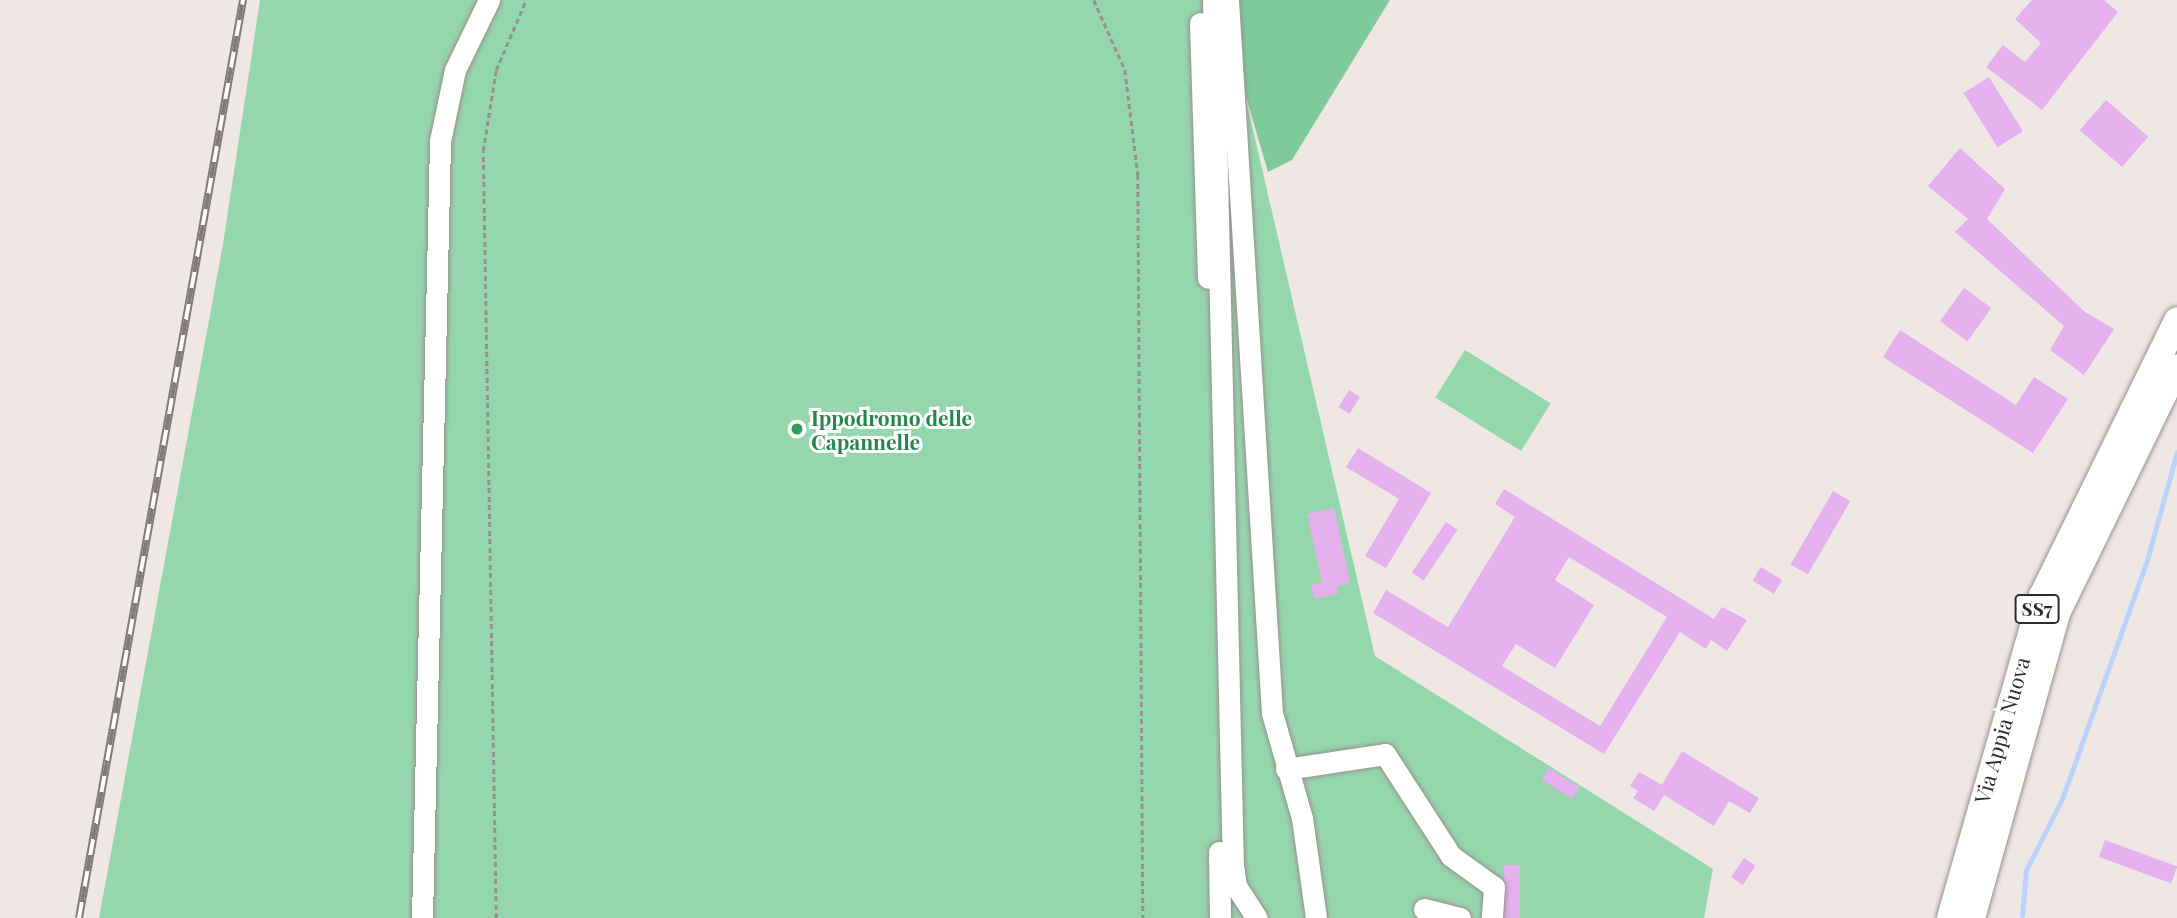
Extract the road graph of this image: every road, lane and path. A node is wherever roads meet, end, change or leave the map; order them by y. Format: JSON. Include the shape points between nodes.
{"nodes":[{"id":1,"x":489,"y":0,"type":"edge"},
{"id":2,"x":526,"y":0,"type":"edge"},
{"id":3,"x":1094,"y":0,"type":"edge"},
{"id":4,"x":1199,"y":0,"type":"edge"},
{"id":5,"x":1213,"y":0,"type":"edge"},
{"id":6,"x":1228,"y":0,"type":"edge"},
{"id":7,"x":2177,"y":320,"type":"edge"},
{"id":8,"x":2177,"y":367,"type":"edge"},
{"id":9,"x":1286,"y":769,"type":"junction"},
{"id":10,"x":1424,"y":909,"type":"dead end"},
{"id":11,"x":422,"y":918,"type":"edge"},
{"id":12,"x":496,"y":918,"type":"edge"},
{"id":13,"x":1143,"y":918,"type":"edge"},
{"id":14,"x":1220,"y":918,"type":"edge"},
{"id":15,"x":1257,"y":918,"type":"edge"},
{"id":16,"x":1316,"y":918,"type":"edge"},
{"id":17,"x":1460,"y":918,"type":"edge"},
{"id":18,"x":1492,"y":918,"type":"edge"},
{"id":19,"x":1950,"y":918,"type":"edge"},
{"id":20,"x":1972,"y":918,"type":"edge"}],
"edges":[{"from":1,"to":11,"type":"lane","via":[[452,78],[440,141]]},
{"from":2,"to":12,"type":"path","via":[[494,80],[482,161]]},
{"from":3,"to":13,"type":"path","via":[[1127,79],[1138,175]]},
{"from":4,"to":14,"type":"lane"},
{"from":5,"to":15,"type":"lane","via":[[1233,865],[1236,886]]},
{"from":6,"to":9,"type":"lane","via":[[1260,564],[1272,713]]},
{"from":7,"to":19,"type":"main road","name":"Via Appia Nuova","number":"SS7","via":[[2042,596]]},
{"from":8,"to":20,"type":"main road","name":"Via Appia Nuova","number":"SS7","via":[[2055,619]]},
{"from":9,"to":16,"type":"lane","via":[[1302,818]]},
{"from":9,"to":18,"type":"lane","via":[[1385,754],[1451,856],[1494,887]]},
{"from":10,"to":17,"type":"lane"}]}
